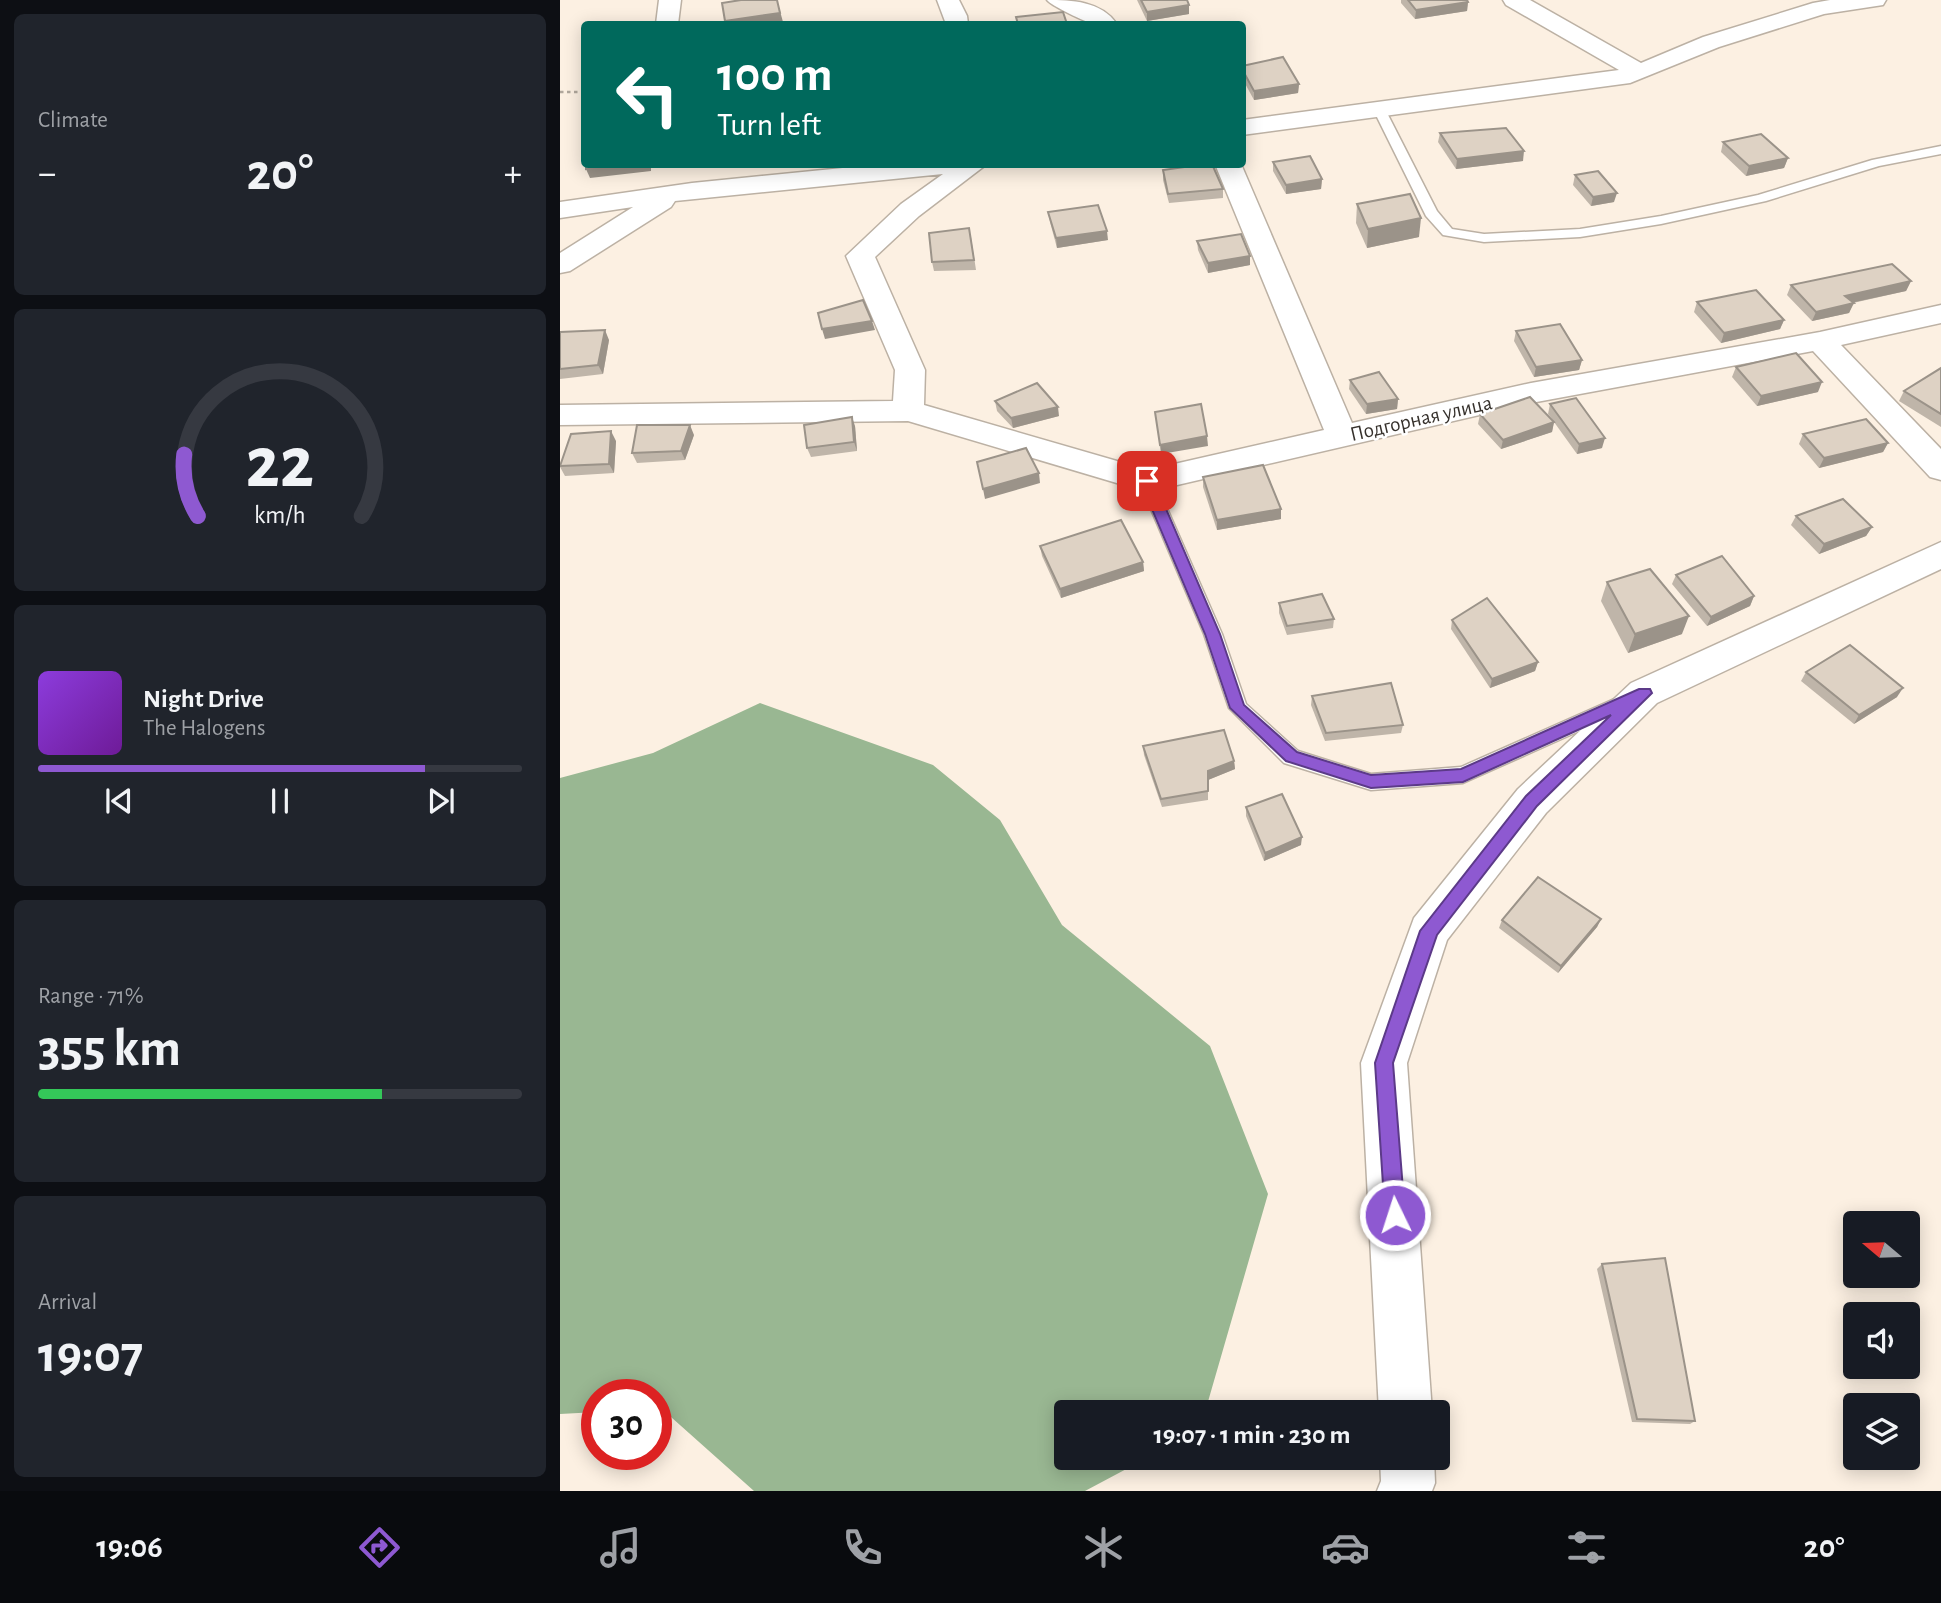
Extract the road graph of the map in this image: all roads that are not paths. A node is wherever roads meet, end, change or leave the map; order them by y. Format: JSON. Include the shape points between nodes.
{"nodes":[{"id":1,"x":670,"y":0,"type":"edge"},
{"id":2,"x":948,"y":0,"type":"edge"},
{"id":3,"x":1058,"y":0,"type":"edge"},
{"id":4,"x":1514,"y":0,"type":"edge"},
{"id":5,"x":1875,"y":0,"type":"edge"},
{"id":6,"x":667,"y":21,"type":"edge"},
{"id":7,"x":956,"y":21,"type":"edge"},
{"id":8,"x":1100,"y":21,"type":"edge"},
{"id":9,"x":1639,"y":72,"type":"junction"},
{"id":10,"x":1380,"y":111,"type":"junction"},
{"id":11,"x":1246,"y":128,"type":"edge"},
{"id":12,"x":1941,"y":150,"type":"edge"},
{"id":13,"x":683,"y":168,"type":"edge"},
{"id":14,"x":929,"y":168,"type":"edge"},
{"id":15,"x":968,"y":168,"type":"edge"},
{"id":16,"x":1230,"y":168,"type":"edge"},
{"id":17,"x":683,"y":193,"type":"junction"},
{"id":18,"x":560,"y":210,"type":"edge"},
{"id":19,"x":560,"y":265,"type":"edge"},
{"id":20,"x":1941,"y":314,"type":"edge"},
{"id":21,"x":1820,"y":341,"type":"junction"},
{"id":22,"x":908,"y":411,"type":"junction"},
{"id":23,"x":560,"y":415,"type":"edge"},
{"id":24,"x":1342,"y":436,"type":"junction"},
{"id":25,"x":1941,"y":469,"type":"edge"},
{"id":26,"x":1147,"y":481,"type":"junction"},
{"id":27,"x":1941,"y":554,"type":"edge"},
{"id":28,"x":1644,"y":693,"type":"junction"},
{"id":29,"x":1404,"y":1400,"type":"edge"},
{"id":30,"x":1407,"y":1470,"type":"edge"},
{"id":31,"x":1404,"y":1491,"type":"edge"}],
"edges":[{"from":1,"to":6,"type":"street"},
{"from":2,"to":7,"type":"street"},
{"from":3,"to":8,"type":"street"},
{"from":4,"to":9,"type":"street"},
{"from":5,"to":9,"type":"street","via":[[1821,8],[1711,42]]},
{"from":9,"to":10,"type":"street"},
{"from":10,"to":11,"type":"street"},
{"from":10,"to":12,"type":"lane","via":[[1431,213],[1448,232],[1485,238],[1580,233],[1661,220]]},
{"from":13,"to":17,"type":"street"},
{"from":14,"to":17,"type":"street"},
{"from":15,"to":22,"type":"street","via":[[910,210],[860,256],[910,370]]},
{"from":16,"to":24,"type":"street"},
{"from":17,"to":18,"type":"street"},
{"from":17,"to":19,"type":"street"},
{"from":20,"to":21,"type":"street","name":"Подгорная улица"},
{"from":21,"to":24,"type":"street","name":"Подгорная улица","via":[[1531,393]]},
{"from":21,"to":25,"type":"street"},
{"from":22,"to":23,"type":"street"},
{"from":22,"to":26,"type":"street"},
{"from":24,"to":26,"type":"street","name":"Подгорная улица"},
{"from":26,"to":28,"type":"lane","via":[[1213,634],[1238,708],[1291,757],[1371,782],[1463,775]]},
{"from":27,"to":28,"type":"street"},
{"from":28,"to":29,"type":"street","via":[[1532,801],[1429,931],[1384,1063]]},
{"from":30,"to":31,"type":"street"}]}
